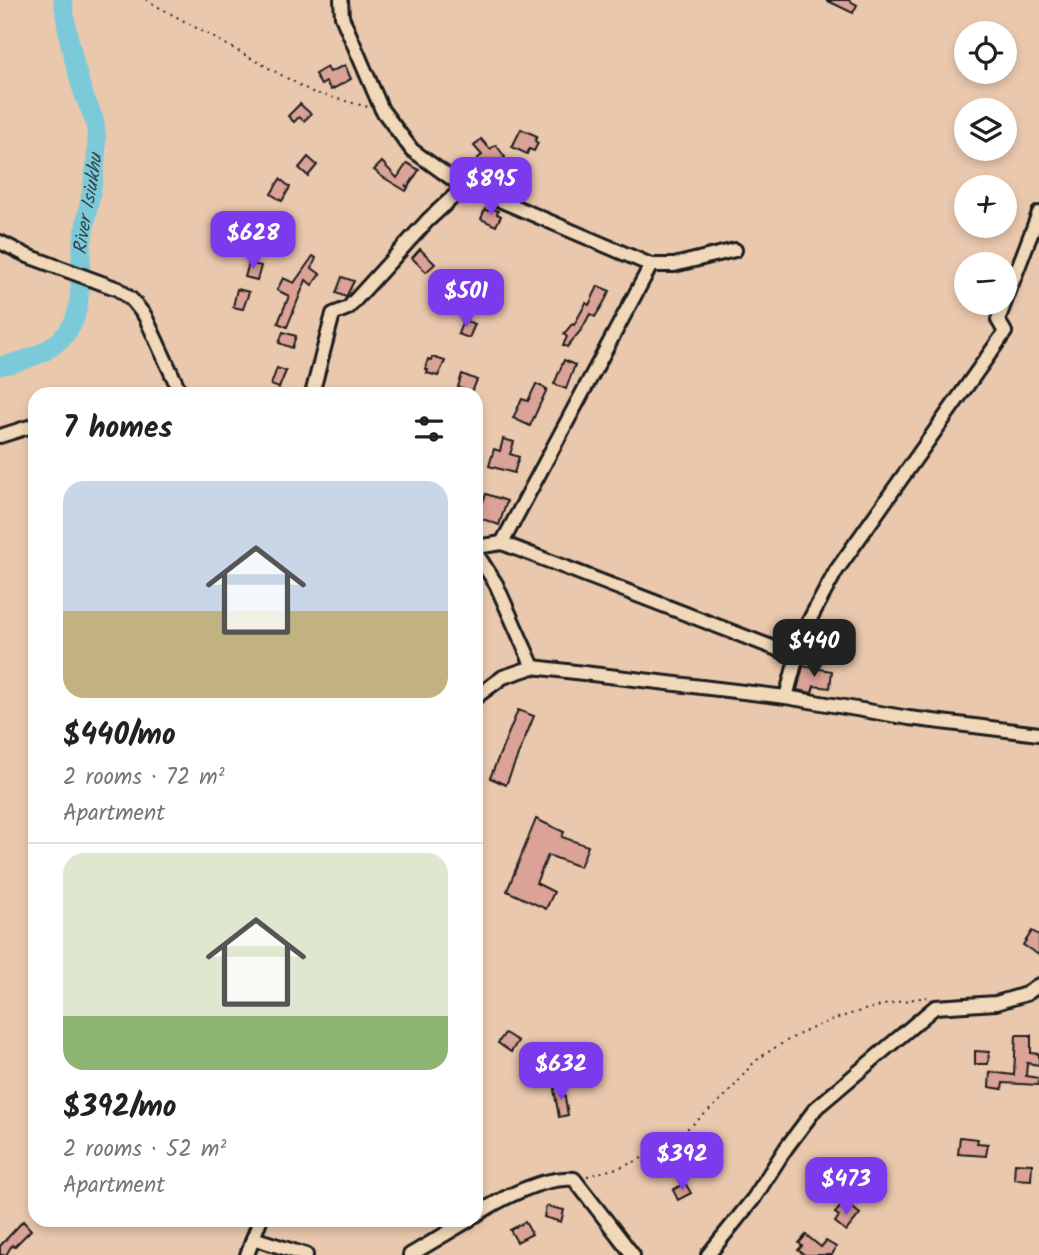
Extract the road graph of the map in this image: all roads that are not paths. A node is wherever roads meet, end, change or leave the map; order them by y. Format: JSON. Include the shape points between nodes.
{"nodes":[{"id":1,"x":341,"y":0,"type":"edge"},
{"id":2,"x":465,"y":186,"type":"junction"},
{"id":3,"x":1039,"y":213,"type":"edge"},
{"id":4,"x":0,"y":242,"type":"edge"},
{"id":5,"x":735,"y":250,"type":"dead end"},
{"id":6,"x":651,"y":265,"type":"junction"},
{"id":7,"x":178,"y":387,"type":"edge"},
{"id":8,"x":314,"y":387,"type":"edge"},
{"id":9,"x":28,"y":427,"type":"edge"},
{"id":10,"x":0,"y":436,"type":"edge"},
{"id":11,"x":502,"y":543,"type":"junction"},
{"id":12,"x":483,"y":546,"type":"edge"},
{"id":13,"x":483,"y":564,"type":"edge"},
{"id":14,"x":795,"y":656,"type":"junction"},
{"id":15,"x":533,"y":667,"type":"junction"},
{"id":16,"x":483,"y":692,"type":"edge"},
{"id":17,"x":786,"y":697,"type":"junction"},
{"id":18,"x":1039,"y":734,"type":"edge"},
{"id":19,"x":1039,"y":985,"type":"edge"},
{"id":20,"x":483,"y":1211,"type":"edge"},
{"id":21,"x":257,"y":1227,"type":"edge"},
{"id":22,"x":457,"y":1227,"type":"edge"},
{"id":23,"x":253,"y":1238,"type":"junction"},
{"id":24,"x":247,"y":1255,"type":"edge"},
{"id":25,"x":306,"y":1255,"type":"edge"},
{"id":26,"x":410,"y":1255,"type":"edge"},
{"id":27,"x":632,"y":1255,"type":"edge"},
{"id":28,"x":708,"y":1255,"type":"edge"}],
"edges":[{"from":1,"to":2,"type":"street","via":[[342,17],[382,110],[412,150]]},
{"from":2,"to":6,"type":"street"},
{"from":2,"to":8,"type":"street","via":[[348,308],[332,314]]},
{"from":3,"to":14,"type":"street","via":[[998,320],[1006,332],[836,570]]},
{"from":4,"to":7,"type":"street","via":[[118,289],[132,300],[145,316]]},
{"from":5,"to":6,"type":"street","via":[[674,265]]},
{"from":6,"to":11,"type":"street"},
{"from":9,"to":10,"type":"street"},
{"from":11,"to":12,"type":"street"},
{"from":11,"to":14,"type":"street"},
{"from":13,"to":15,"type":"street"},
{"from":14,"to":17,"type":"street"},
{"from":15,"to":16,"type":"street","via":[[503,677]]},
{"from":15,"to":17,"type":"street"},
{"from":17,"to":18,"type":"street"},
{"from":19,"to":28,"type":"street","via":[[996,1003],[935,1007],[816,1108]]},
{"from":20,"to":27,"type":"street","via":[[532,1187],[574,1179]]},
{"from":21,"to":23,"type":"street"},
{"from":22,"to":26,"type":"street"},
{"from":23,"to":24,"type":"street"},
{"from":23,"to":25,"type":"street"}]}
